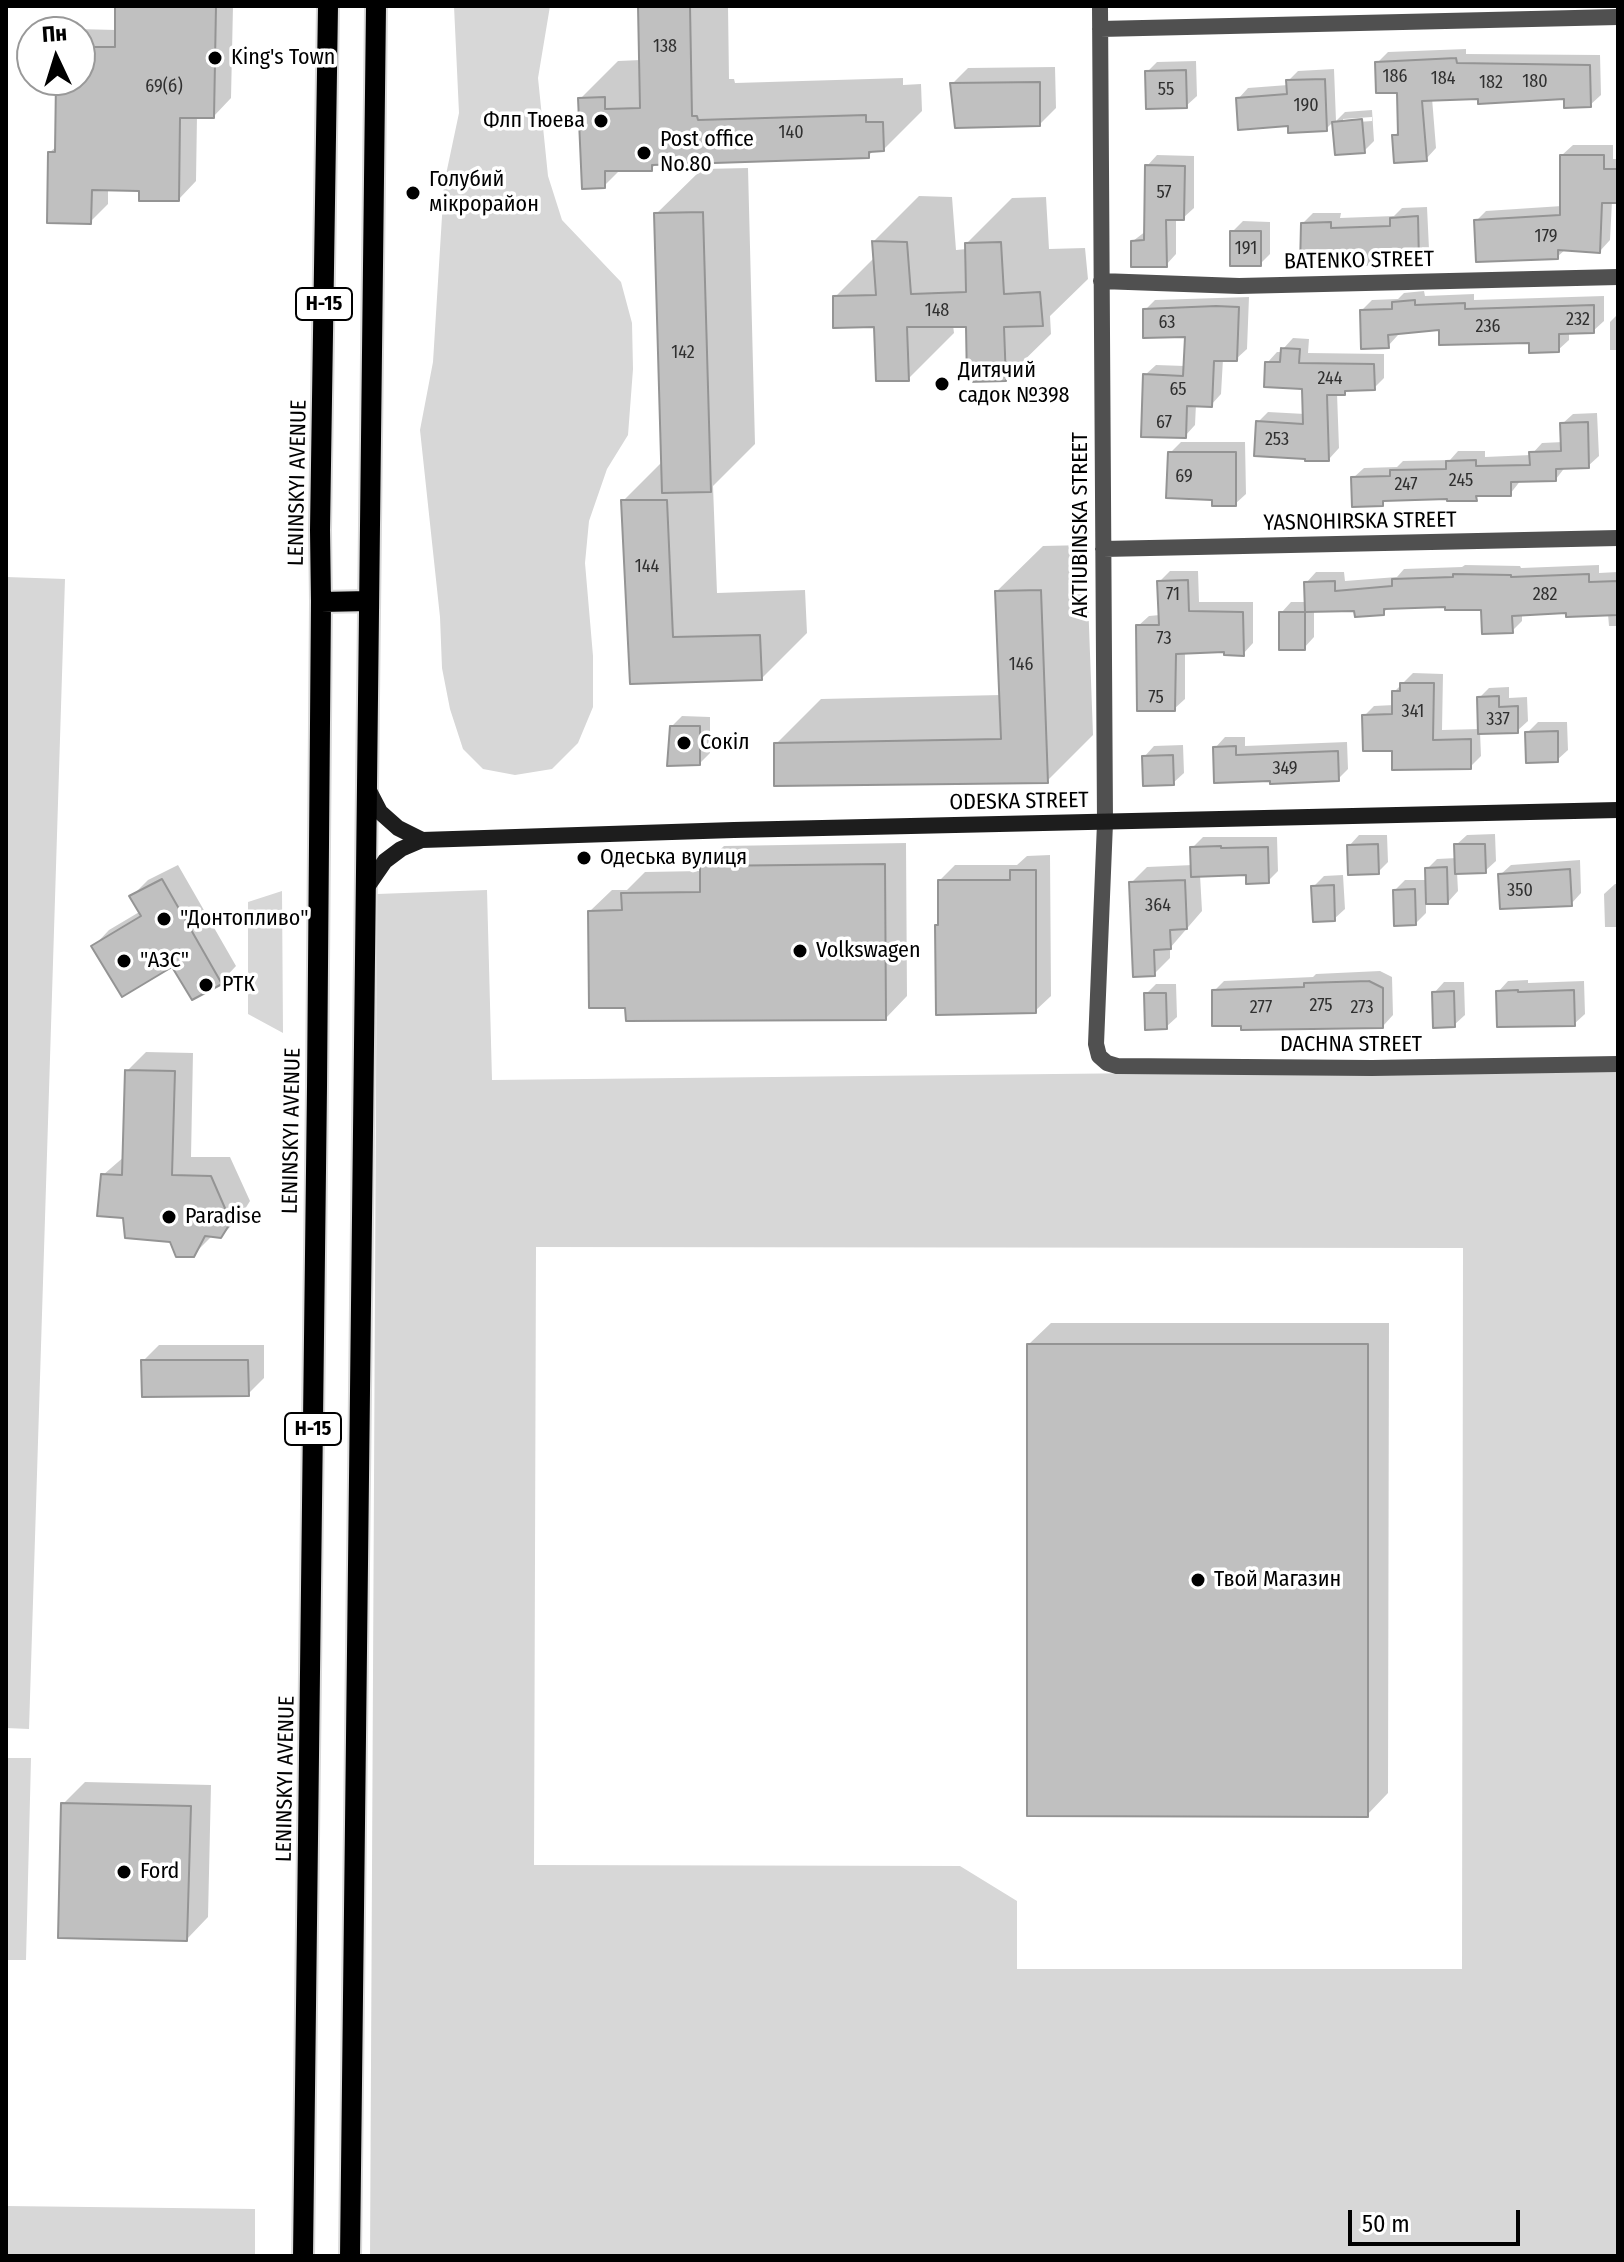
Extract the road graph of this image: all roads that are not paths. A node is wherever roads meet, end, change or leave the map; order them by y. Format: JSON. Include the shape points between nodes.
{"nodes":[{"id":1,"x":328,"y":6,"type":"edge"},
{"id":2,"x":376,"y":6,"type":"edge"},
{"id":3,"x":1100,"y":6,"type":"edge"},
{"id":4,"x":1618,"y":17,"type":"edge"},
{"id":5,"x":1100,"y":29,"type":"junction"},
{"id":6,"x":1618,"y":277,"type":"edge"},
{"id":7,"x":1101,"y":281,"type":"junction"},
{"id":8,"x":1618,"y":538,"type":"edge"},
{"id":9,"x":1103,"y":549,"type":"junction"},
{"id":10,"x":369,"y":601,"type":"junction"},
{"id":11,"x":321,"y":602,"type":"junction"},
{"id":12,"x":366,"y":785,"type":"junction"},
{"id":13,"x":1618,"y":810,"type":"edge"},
{"id":14,"x":1105,"y":823,"type":"junction"},
{"id":15,"x":422,"y":840,"type":"junction"},
{"id":16,"x":365,"y":890,"type":"junction"},
{"id":17,"x":1096,"y":1044,"type":"joint"},
{"id":18,"x":1618,"y":1064,"type":"edge"},
{"id":19,"x":303,"y":2256,"type":"edge"},
{"id":20,"x":350,"y":2256,"type":"edge"}],
"edges":[{"from":1,"to":11,"type":"main road","name":"LENINSKYI AVENUE","number":"Н-15"},
{"from":2,"to":10,"type":"main road","number":"Н-15"},
{"from":3,"to":5,"type":"street","name":"AKTIUBINSKA STREET"},
{"from":4,"to":5,"type":"street"},
{"from":5,"to":7,"type":"street","name":"AKTIUBINSKA STREET"},
{"from":6,"to":7,"type":"street","name":"BATENKO STREET","via":[[1239,286]]},
{"from":7,"to":9,"type":"street","name":"AKTIUBINSKA STREET"},
{"from":8,"to":9,"type":"street","name":"YASNOHIRSKA STREET"},
{"from":9,"to":14,"type":"street","name":"AKTIUBINSKA STREET"},
{"from":10,"to":11,"type":"main road"},
{"from":10,"to":12,"type":"main road","number":"Н-15"},
{"from":11,"to":19,"type":"main road","name":"LENINSKYI AVENUE","number":"Н-15"},
{"from":12,"to":15,"type":"street","via":[[380,812]]},
{"from":12,"to":16,"type":"main road","number":"Н-15"},
{"from":13,"to":14,"type":"street","name":"ODESKA STREET"},
{"from":14,"to":15,"type":"street","name":"ODESKA STREET"},
{"from":14,"to":17,"type":"street","name":"AKTIUBINSKA STREET"},
{"from":15,"to":16,"type":"street","name":"ODESKA STREET","via":[[385,861]]},
{"from":16,"to":20,"type":"main road","number":"Н-15"},
{"from":17,"to":18,"type":"street","name":"DACHNA STREET","via":[[1099,1056],[1117,1066]]}]}
